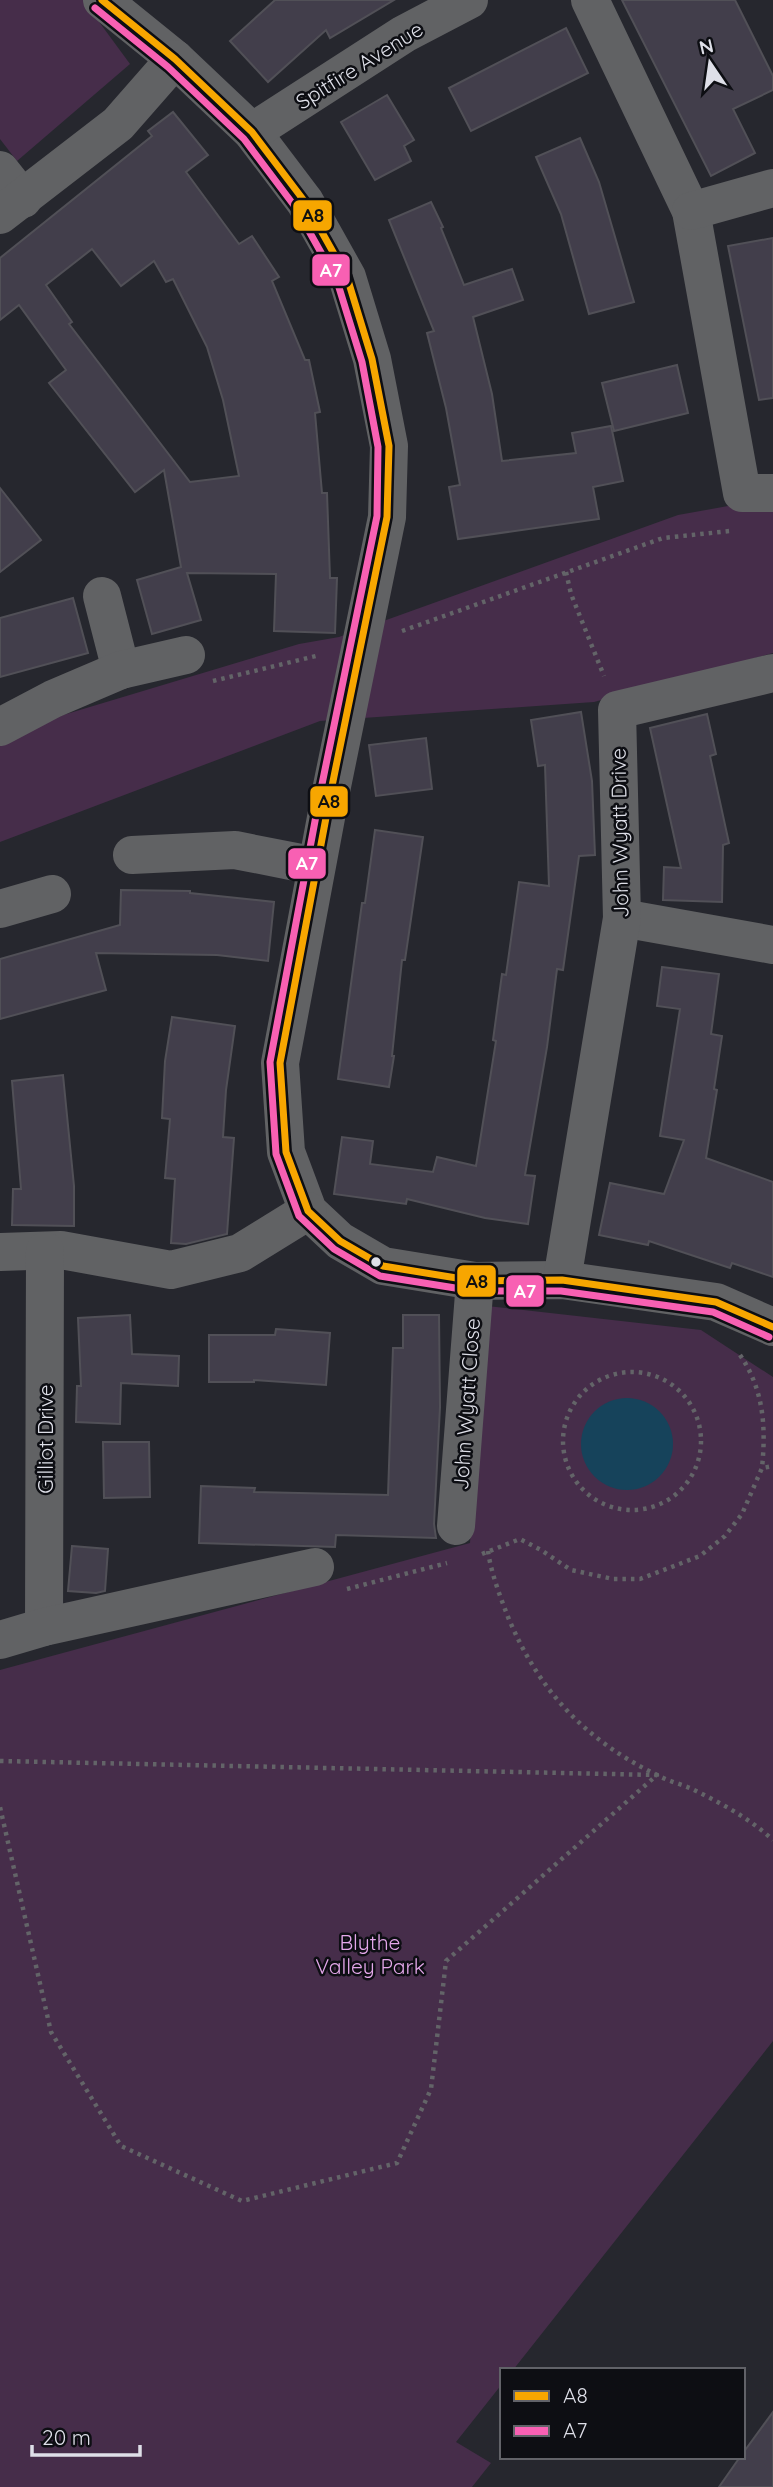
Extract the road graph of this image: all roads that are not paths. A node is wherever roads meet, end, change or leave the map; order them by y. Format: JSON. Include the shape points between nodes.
{"nodes":[{"id":1,"x":102,"y":0,"type":"edge"},
{"id":2,"x":468,"y":0,"type":"edge"},
{"id":3,"x":590,"y":0,"type":"edge"},
{"id":4,"x":175,"y":59,"type":"junction"},
{"id":5,"x":252,"y":132,"type":"junction"},
{"id":6,"x":773,"y":188,"type":"edge"},
{"id":7,"x":8,"y":194,"type":"edge"},
{"id":8,"x":691,"y":211,"type":"junction"},
{"id":9,"x":773,"y":493,"type":"edge"},
{"id":10,"x":102,"y":596,"type":"dead end"},
{"id":11,"x":186,"y":655,"type":"dead end"},
{"id":12,"x":121,"y":670,"type":"junction"},
{"id":13,"x":773,"y":673,"type":"edge"},
{"id":14,"x":0,"y":727,"type":"edge"},
{"id":15,"x":132,"y":855,"type":"dead end"},
{"id":16,"x":316,"y":866,"type":"junction"},
{"id":17,"x":52,"y":894,"type":"dead end"},
{"id":18,"x":0,"y":909,"type":"edge"},
{"id":19,"x":622,"y":918,"type":"junction"},
{"id":20,"x":773,"y":945,"type":"edge"},
{"id":21,"x":308,"y":1211,"type":"junction"},
{"id":22,"x":46,"y":1251,"type":"junction"},
{"id":23,"x":0,"y":1252,"type":"edge"},
{"id":24,"x":562,"y":1280,"type":"junction"},
{"id":25,"x":475,"y":1281,"type":"junction"},
{"id":26,"x":773,"y":1327,"type":"edge"},
{"id":27,"x":473,"y":1540,"type":"road end"},
{"id":28,"x":327,"y":1579,"type":"road end"},
{"id":29,"x":44,"y":1627,"type":"junction"},
{"id":30,"x":0,"y":1640,"type":"edge"}],
"edges":[{"from":1,"to":4,"type":"street"},
{"from":2,"to":5,"type":"street","name":"Spitfire Avenue","via":[[404,34]]},
{"from":3,"to":8,"type":"street"},
{"from":4,"to":5,"type":"street"},
{"from":4,"to":7,"type":"street","via":[[118,124]]},
{"from":5,"to":16,"type":"street","via":[[306,202],[347,277],[372,359],[389,446],[387,517]]},
{"from":6,"to":8,"type":"street"},
{"from":8,"to":9,"type":"street","via":[[742,493]]},
{"from":10,"to":12,"type":"street"},
{"from":11,"to":12,"type":"street"},
{"from":12,"to":14,"type":"street"},
{"from":13,"to":19,"type":"street","name":"John Wyatt Drive","via":[[617,710]]},
{"from":15,"to":16,"type":"street","via":[[235,850]]},
{"from":16,"to":21,"type":"street","via":[[280,1063],[286,1152]]},
{"from":17,"to":18,"type":"street"},
{"from":19,"to":20,"type":"street"},
{"from":19,"to":24,"type":"street","name":"John Wyatt Drive"},
{"from":21,"to":22,"type":"street","via":[[240,1253],[171,1270]]},
{"from":21,"to":25,"type":"street","via":[[340,1241],[383,1266]]},
{"from":22,"to":23,"type":"street"},
{"from":22,"to":29,"type":"street","name":"Gilliot Drive"},
{"from":24,"to":25,"type":"street"},
{"from":24,"to":26,"type":"street","via":[[716,1302]]},
{"from":25,"to":27,"type":"street","name":"John Wyatt Close"},
{"from":28,"to":29,"type":"street"},
{"from":29,"to":30,"type":"street"}]}
